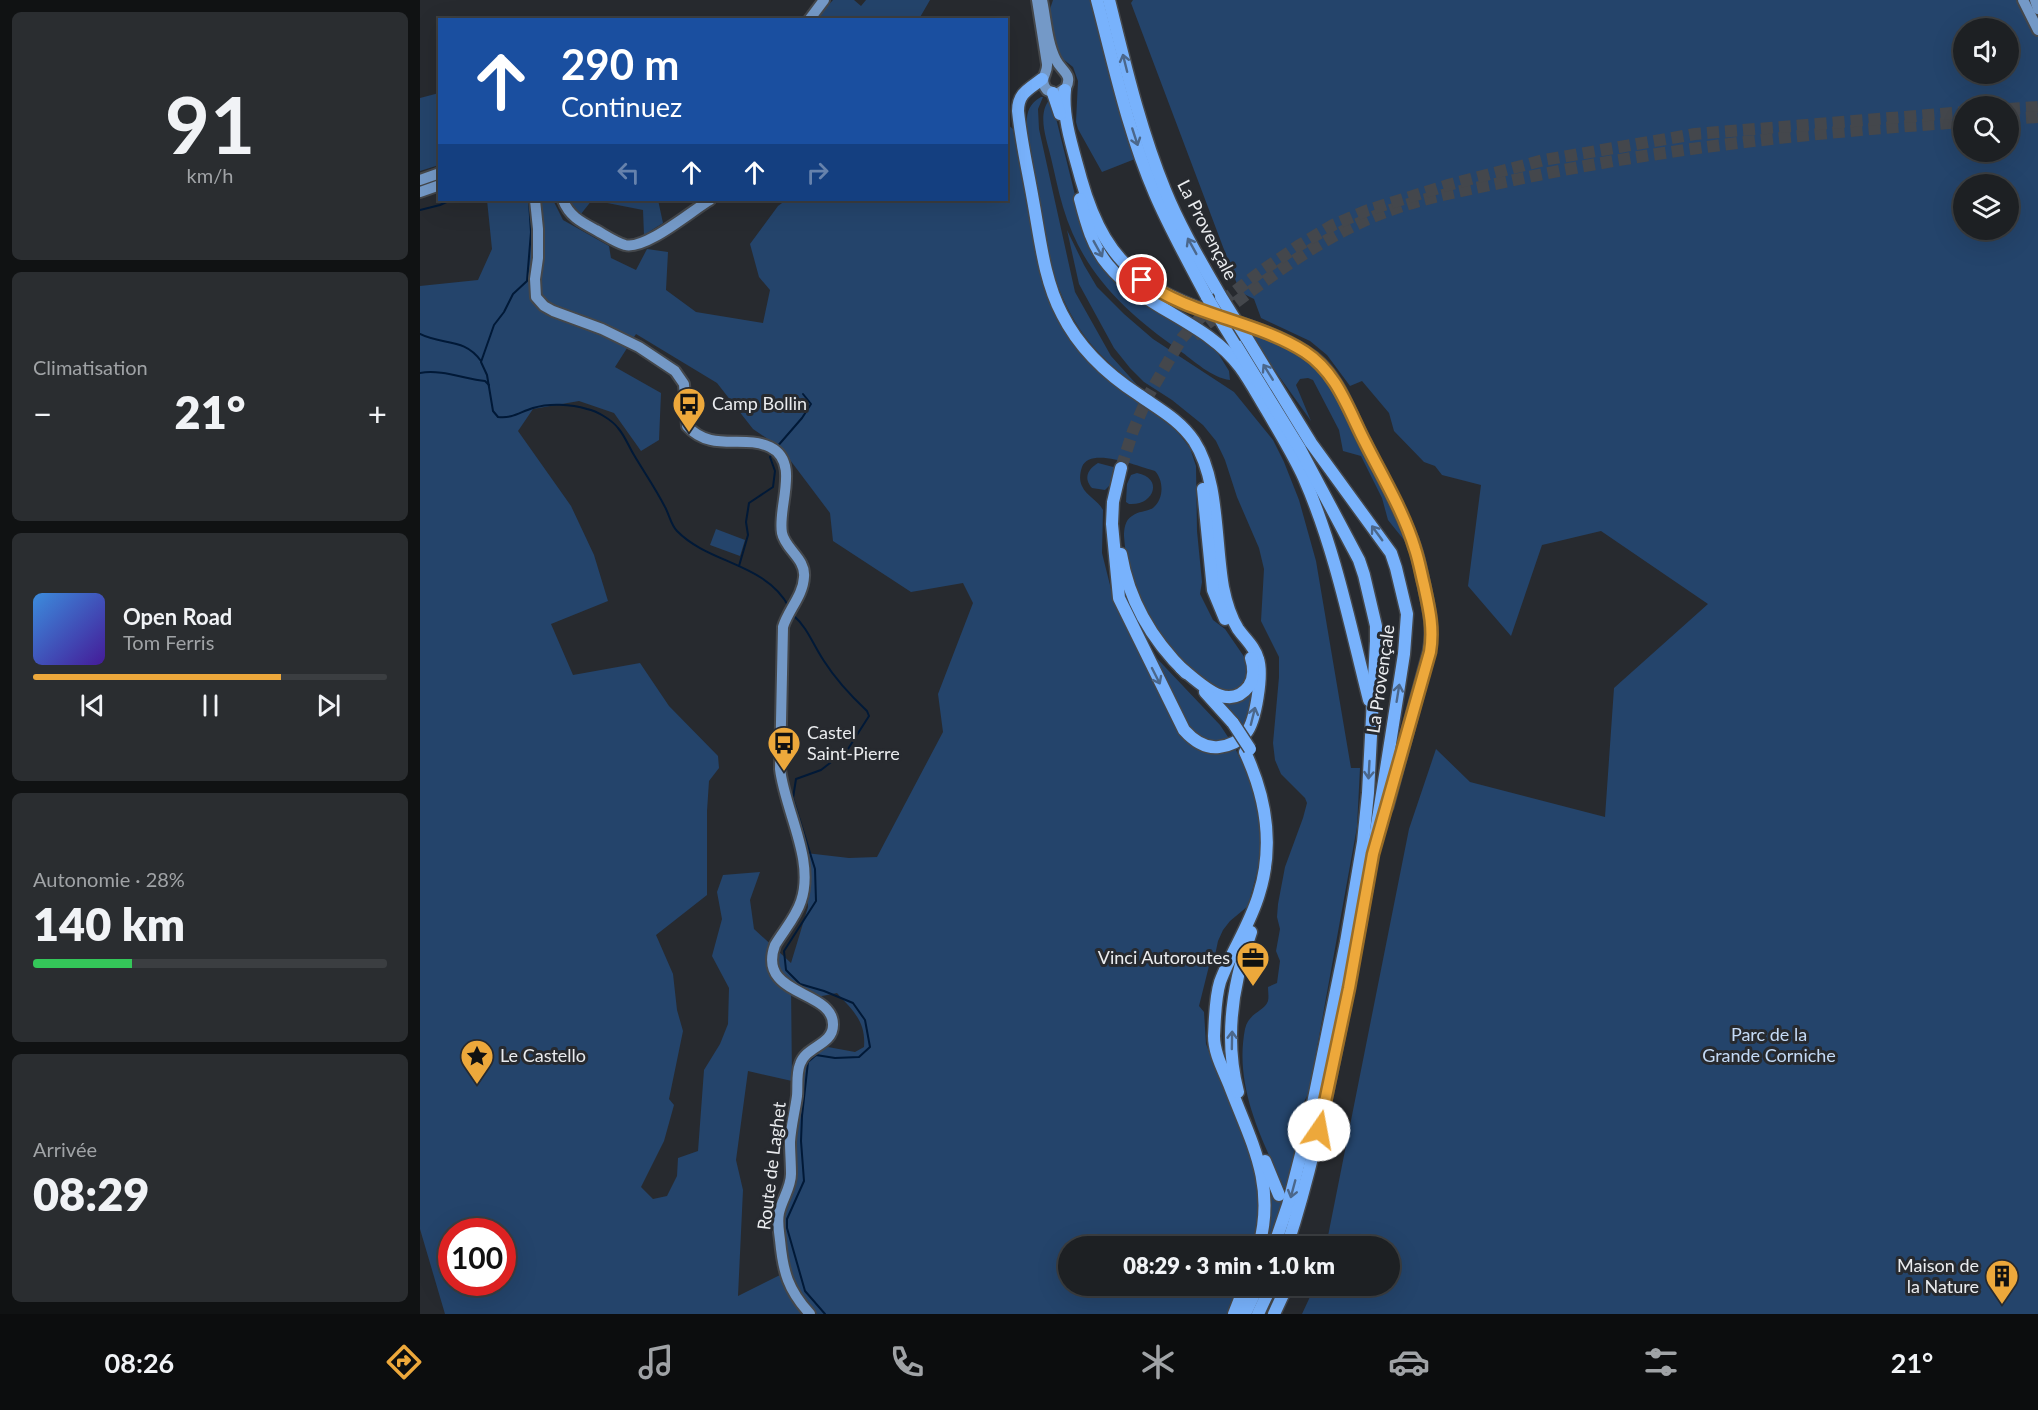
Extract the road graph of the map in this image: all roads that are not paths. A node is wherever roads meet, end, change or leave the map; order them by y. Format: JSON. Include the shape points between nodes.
{"nodes":[{"id":1,"x":824,"y":0,"type":"edge"},
{"id":2,"x":1036,"y":0,"type":"edge"},
{"id":3,"x":1042,"y":0,"type":"edge"},
{"id":4,"x":1097,"y":0,"type":"edge"},
{"id":5,"x":1109,"y":0,"type":"edge"},
{"id":6,"x":2023,"y":0,"type":"edge"},
{"id":7,"x":2035,"y":0,"type":"edge"},
{"id":8,"x":2038,"y":9,"type":"edge"},
{"id":9,"x":810,"y":18,"type":"edge"},
{"id":10,"x":2038,"y":30,"type":"edge"},
{"id":11,"x":1061,"y":68,"type":"junction"},
{"id":12,"x":1051,"y":84,"type":"junction"},
{"id":13,"x":438,"y":174,"type":"edge"},
{"id":14,"x":420,"y":180,"type":"edge"},
{"id":15,"x":438,"y":186,"type":"edge"},
{"id":16,"x":420,"y":192,"type":"edge"},
{"id":17,"x":535,"y":201,"type":"edge"},
{"id":18,"x":563,"y":201,"type":"edge"},
{"id":19,"x":708,"y":201,"type":"edge"},
{"id":20,"x":1203,"y":458,"type":"junction"},
{"id":21,"x":1115,"y":563,"type":"junction"},
{"id":22,"x":1181,"y":668,"type":"junction"},
{"id":23,"x":1372,"y":712,"type":"junction"},
{"id":24,"x":1231,"y":725,"type":"junction"},
{"id":25,"x":1247,"y":750,"type":"junction"},
{"id":26,"x":1373,"y":854,"type":"junction"},
{"id":27,"x":1279,"y":1195,"type":"dead end"},
{"id":28,"x":1261,"y":1236,"type":"edge"},
{"id":29,"x":1277,"y":1236,"type":"edge"},
{"id":30,"x":1290,"y":1236,"type":"edge"},
{"id":31,"x":1241,"y":1296,"type":"edge"},
{"id":32,"x":1253,"y":1296,"type":"edge"},
{"id":33,"x":1266,"y":1296,"type":"edge"},
{"id":34,"x":1282,"y":1296,"type":"edge"},
{"id":35,"x":810,"y":1314,"type":"edge"},
{"id":36,"x":1234,"y":1314,"type":"edge"},
{"id":37,"x":1245,"y":1314,"type":"edge"},
{"id":38,"x":1258,"y":1314,"type":"edge"},
{"id":39,"x":1274,"y":1314,"type":"edge"}],
"edges":[{"from":1,"to":9,"type":"main road"},
{"from":2,"to":12,"type":"main road"},
{"from":3,"to":11,"type":"main road","via":[[1055,58]]},
{"from":4,"to":23,"type":"highway","name":"La Provençale","one_way":true,"bridge":true,"via":[[1127,114],[1165,217],[1207,297],[1300,449],[1363,570],[1376,632]]},
{"from":26,"to":5,"type":"highway","name":"La Provençale","one_way":true,"bridge":true,"via":[[1407,635],[1407,614],[1396,568],[1386,545],[1311,443],[1184,232],[1140,119]]},
{"from":6,"to":10,"type":"main road"},
{"from":7,"to":8,"type":"main road"},
{"from":11,"to":12,"type":"main road","via":[[1054,67]]},
{"from":11,"to":12,"type":"main road","via":[[1069,79]]},
{"from":12,"to":20,"type":"highway","via":[[1032,96],[1019,119],[1054,298],[1083,347],[1109,373],[1179,424]]},
{"from":12,"to":23,"type":"highway","one_way":true,"via":[[1085,219],[1104,260],[1128,285],[1199,329],[1233,358],[1296,462],[1328,540]]},
{"from":12,"to":26,"type":"highway","via":[[1066,114],[1095,219],[1117,255],[1154,289],[1288,342],[1323,366],[1343,395],[1412,540],[1432,619],[1431,641]]},
{"from":13,"to":14,"type":"main road"},
{"from":15,"to":16,"type":"main road"},
{"from":17,"to":35,"type":"main road","name":"Route de Laghet","via":[[535,291],[544,306],[630,343],[675,371],[684,384],[687,426],[698,435],[762,445],[783,459],[782,535],[804,571],[803,585],[783,627],[780,769],[806,881],[798,910],[773,951],[773,963],[783,983],[825,1007],[834,1023],[829,1038],[806,1054],[798,1069],[790,1180],[778,1219],[784,1275]]},
{"from":18,"to":19,"type":"main road","via":[[575,218],[617,242],[633,245],[647,241]]},
{"from":21,"to":20,"type":"highway","one_way":true,"via":[[1124,611],[1184,730],[1193,740],[1213,748],[1240,739],[1250,727],[1262,674],[1256,651],[1227,606],[1211,486]]},
{"from":20,"to":22,"type":"highway","via":[[1213,590],[1225,618],[1250,654],[1254,669],[1249,685],[1238,695],[1223,697],[1210,692]]},
{"from":21,"to":22,"type":"highway","via":[[1112,513],[1124,469],[1118,520],[1125,576],[1145,623]]},
{"from":21,"to":24,"type":"highway","via":[[1129,606],[1151,644]]},
{"from":22,"to":24,"type":"highway"},
{"from":23,"to":29,"type":"highway","name":"La Provençale","one_way":true,"via":[[1363,842],[1346,942],[1302,1154]]},
{"from":24,"to":25,"type":"highway","bridge":true},
{"from":27,"to":25,"type":"highway","one_way":true,"via":[[1244,1111],[1232,1052],[1238,976],[1263,900],[1272,853],[1268,798],[1258,766]]},
{"from":25,"to":28,"type":"highway","via":[[1263,801],[1266,859],[1258,896],[1220,984],[1214,1039],[1262,1175],[1265,1208]]},
{"from":26,"to":30,"type":"highway","name":"La Provençale","via":[[1322,1116]]},
{"from":31,"to":36,"type":"highway"},
{"from":32,"to":37,"type":"highway"},
{"from":33,"to":38,"type":"highway"},
{"from":34,"to":39,"type":"highway"}]}
